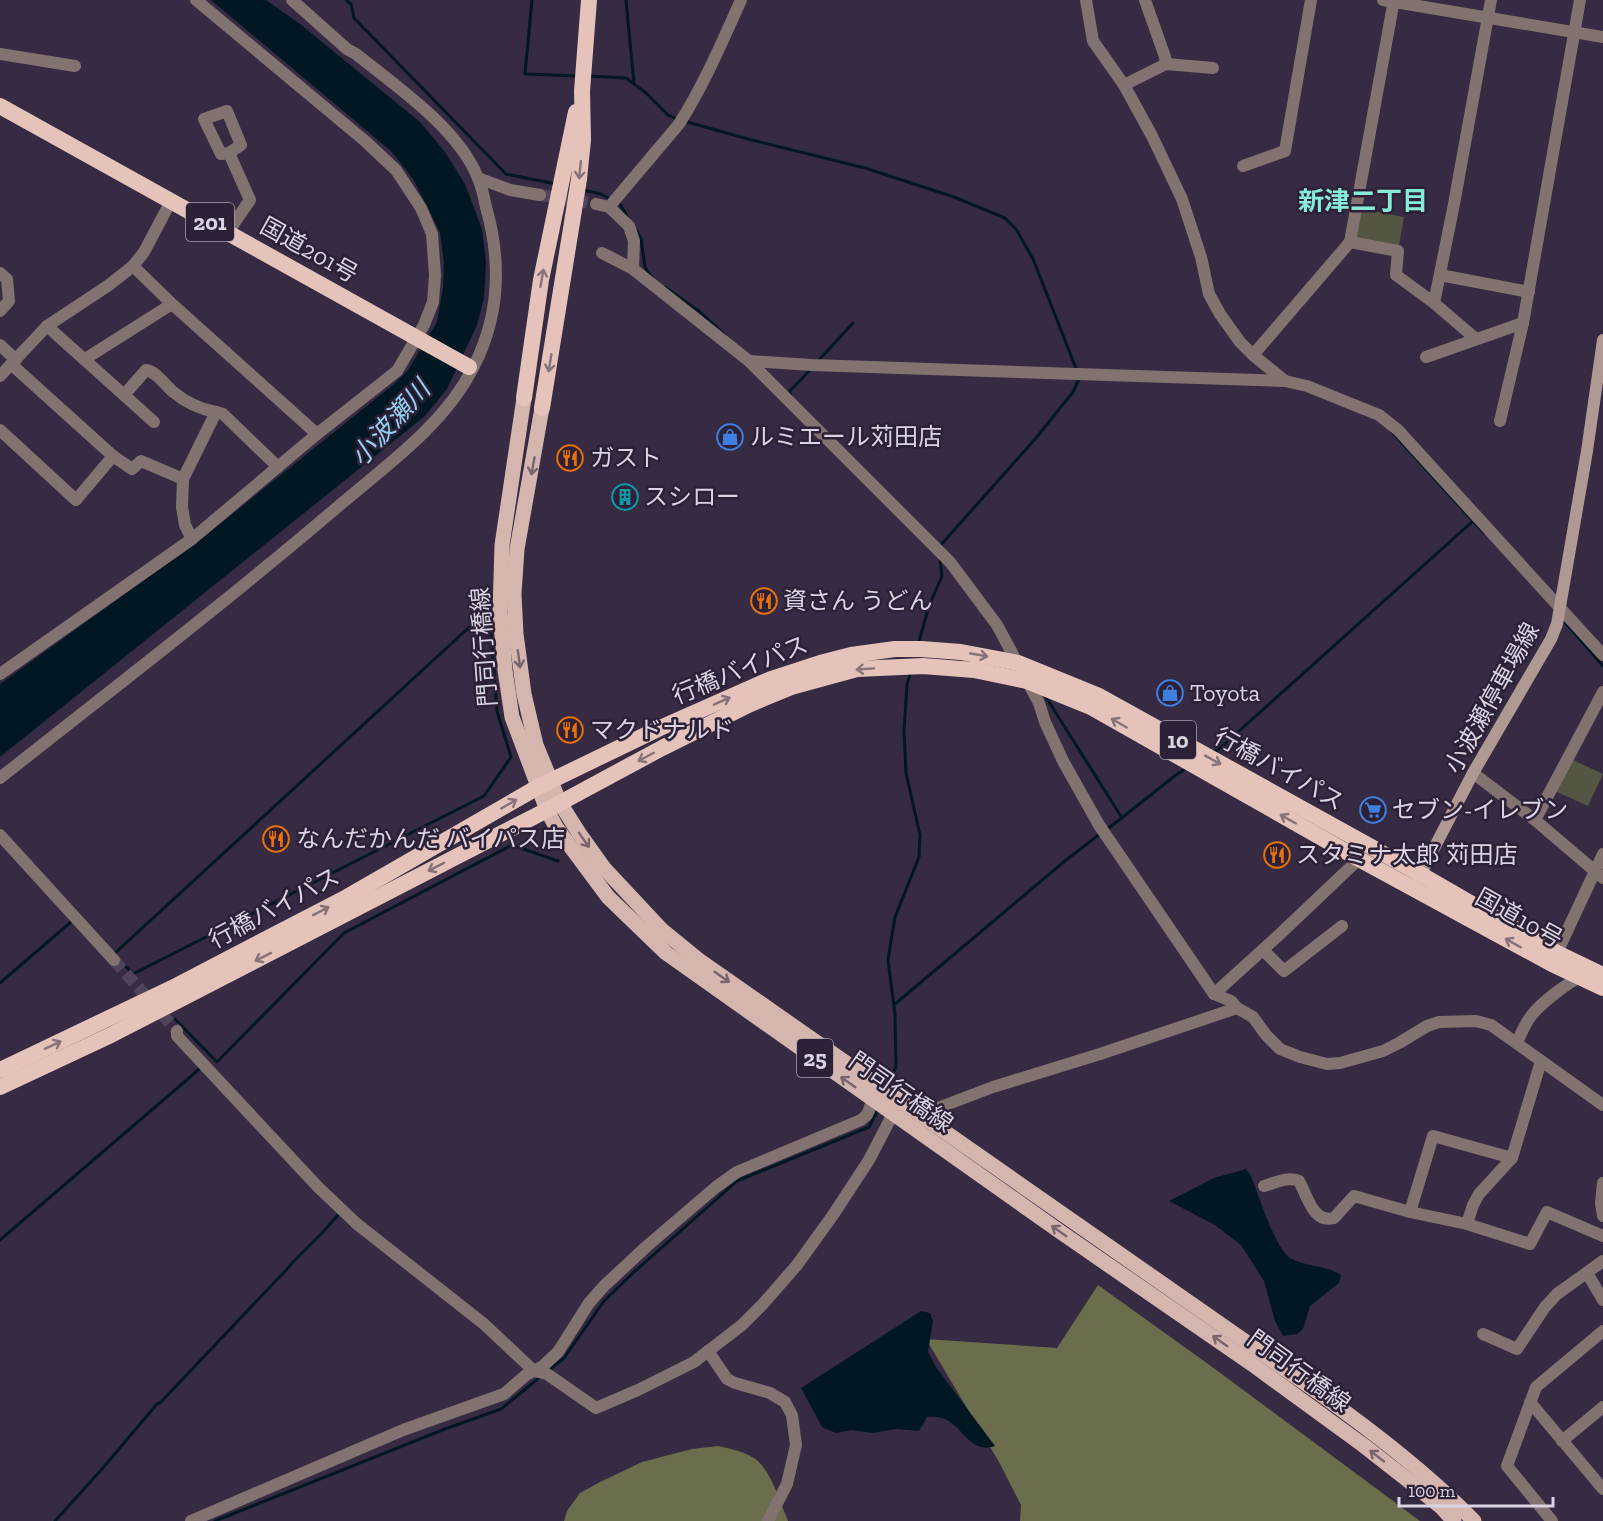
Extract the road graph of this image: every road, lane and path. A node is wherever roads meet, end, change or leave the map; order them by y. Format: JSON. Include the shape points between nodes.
{"nodes":[{"id":1,"x":196,"y":0,"type":"edge"},
{"id":2,"x":292,"y":0,"type":"edge"},
{"id":3,"x":589,"y":0,"type":"edge"},
{"id":4,"x":741,"y":0,"type":"edge"},
{"id":5,"x":1086,"y":0,"type":"edge"},
{"id":6,"x":1145,"y":0,"type":"edge"},
{"id":7,"x":1311,"y":0,"type":"edge"},
{"id":8,"x":1491,"y":0,"type":"edge"},
{"id":9,"x":1580,"y":0,"type":"edge"},
{"id":10,"x":1390,"y":1,"type":"edge"},
{"id":11,"x":1488,"y":17,"type":"junction"},
{"id":12,"x":1575,"y":32,"type":"junction"},
{"id":13,"x":1603,"y":37,"type":"edge"},
{"id":14,"x":0,"y":54,"type":"edge"},
{"id":15,"x":1166,"y":64,"type":"junction"},
{"id":16,"x":75,"y":66,"type":"dead end"},
{"id":17,"x":1213,"y":68,"type":"dead end"},
{"id":18,"x":1124,"y":85,"type":"junction"},
{"id":19,"x":582,"y":91,"type":"junction"},
{"id":20,"x":0,"y":106,"type":"edge"},
{"id":21,"x":229,"y":153,"type":"dead end"},
{"id":22,"x":1243,"y":166,"type":"dead end"},
{"id":23,"x":478,"y":178,"type":"junction"},
{"id":24,"x":540,"y":195,"type":"tunnel mouth"},
{"id":25,"x":171,"y":201,"type":"junction"},
{"id":26,"x":596,"y":204,"type":"tunnel mouth"},
{"id":27,"x":609,"y":207,"type":"junction"},
{"id":28,"x":228,"y":232,"type":"junction"},
{"id":29,"x":1350,"y":242,"type":"junction"},
{"id":30,"x":602,"y":253,"type":"dead end"},
{"id":31,"x":133,"y":267,"type":"junction"},
{"id":32,"x":633,"y":269,"type":"junction"},
{"id":33,"x":0,"y":273,"type":"edge"},
{"id":34,"x":1440,"y":275,"type":"junction"},
{"id":35,"x":1529,"y":292,"type":"junction"},
{"id":36,"x":1434,"y":303,"type":"junction"},
{"id":37,"x":172,"y":304,"type":"junction"},
{"id":38,"x":0,"y":311,"type":"edge"},
{"id":39,"x":1523,"y":323,"type":"junction"},
{"id":40,"x":47,"y":326,"type":"junction"},
{"id":41,"x":418,"y":338,"type":"junction"},
{"id":42,"x":1476,"y":339,"type":"junction"},
{"id":43,"x":1603,"y":340,"type":"edge"},
{"id":44,"x":0,"y":345,"type":"edge"},
{"id":45,"x":1253,"y":355,"type":"junction"},
{"id":46,"x":1426,"y":357,"type":"dead end"},
{"id":47,"x":86,"y":359,"type":"junction"},
{"id":48,"x":13,"y":362,"type":"junction"},
{"id":49,"x":749,"y":362,"type":"junction"},
{"id":50,"x":469,"y":367,"type":"dead end"},
{"id":51,"x":0,"y":376,"type":"edge"},
{"id":52,"x":1285,"y":381,"type":"junction"},
{"id":53,"x":124,"y":395,"type":"junction"},
{"id":54,"x":524,"y":398,"type":"joint"},
{"id":55,"x":542,"y":408,"type":"joint"},
{"id":56,"x":216,"y":412,"type":"junction"},
{"id":57,"x":1500,"y":421,"type":"dead end"},
{"id":58,"x":154,"y":422,"type":"dead end"},
{"id":59,"x":0,"y":430,"type":"edge"},
{"id":60,"x":317,"y":434,"type":"junction"},
{"id":61,"x":113,"y":456,"type":"junction"},
{"id":62,"x":278,"y":467,"type":"junction"},
{"id":63,"x":183,"y":479,"type":"junction"},
{"id":64,"x":192,"y":538,"type":"junction"},
{"id":65,"x":1561,"y":607,"type":"junction"},
{"id":66,"x":1603,"y":655,"type":"edge"},
{"id":67,"x":1018,"y":663,"type":"junction"},
{"id":68,"x":0,"y":674,"type":"edge"},
{"id":69,"x":1027,"y":681,"type":"junction"},
{"id":70,"x":1603,"y":692,"type":"edge"},
{"id":71,"x":1473,"y":773,"type":"junction"},
{"id":72,"x":0,"y":778,"type":"edge"},
{"id":73,"x":545,"y":784,"type":"junction"},
{"id":74,"x":554,"y":806,"type":"junction"},
{"id":75,"x":1535,"y":820,"type":"junction"},
{"id":76,"x":0,"y":835,"type":"edge"},
{"id":77,"x":1603,"y":854,"type":"edge"},
{"id":78,"x":1359,"y":859,"type":"junction"},
{"id":79,"x":1599,"y":875,"type":"edge"},
{"id":80,"x":1417,"y":881,"type":"junction"},
{"id":81,"x":1342,"y":926,"type":"dead end"},
{"id":82,"x":1263,"y":950,"type":"junction"},
{"id":83,"x":1554,"y":958,"type":"junction"},
{"id":84,"x":114,"y":960,"type":"tunnel mouth"},
{"id":85,"x":1599,"y":973,"type":"edge"},
{"id":86,"x":1578,"y":978,"type":"junction"},
{"id":87,"x":1603,"y":988,"type":"edge"},
{"id":88,"x":1214,"y":993,"type":"junction"},
{"id":89,"x":1237,"y":1008,"type":"junction"},
{"id":90,"x":177,"y":1031,"type":"tunnel mouth"},
{"id":91,"x":1517,"y":1042,"type":"junction"},
{"id":92,"x":1541,"y":1061,"type":"junction"},
{"id":93,"x":0,"y":1070,"type":"edge"},
{"id":94,"x":0,"y":1087,"type":"edge"},
{"id":95,"x":876,"y":1092,"type":"junction"},
{"id":96,"x":1603,"y":1105,"type":"edge"},
{"id":97,"x":896,"y":1108,"type":"junction"},
{"id":98,"x":915,"y":1111,"type":"junction"},
{"id":99,"x":1512,"y":1158,"type":"junction"},
{"id":100,"x":1603,"y":1183,"type":"edge"},
{"id":101,"x":1264,"y":1186,"type":"dead end"},
{"id":102,"x":1410,"y":1212,"type":"junction"},
{"id":103,"x":1603,"y":1216,"type":"edge"},
{"id":104,"x":1467,"y":1224,"type":"junction"},
{"id":105,"x":1603,"y":1236,"type":"edge"},
{"id":106,"x":1603,"y":1261,"type":"edge"},
{"id":107,"x":1587,"y":1273,"type":"junction"},
{"id":108,"x":1603,"y":1300,"type":"edge"},
{"id":109,"x":1603,"y":1331,"type":"edge"},
{"id":110,"x":1483,"y":1334,"type":"dead end"},
{"id":111,"x":708,"y":1351,"type":"junction"},
{"id":112,"x":534,"y":1371,"type":"junction"},
{"id":113,"x":1530,"y":1402,"type":"junction"},
{"id":114,"x":1603,"y":1407,"type":"edge"},
{"id":115,"x":1562,"y":1441,"type":"junction"},
{"id":116,"x":1602,"y":1487,"type":"edge"},
{"id":117,"x":191,"y":1521,"type":"edge"},
{"id":118,"x":768,"y":1521,"type":"edge"},
{"id":119,"x":1454,"y":1521,"type":"edge"},
{"id":120,"x":1473,"y":1521,"type":"edge"},
{"id":121,"x":1552,"y":1521,"type":"edge"}],
"edges":[{"from":1,"to":41,"type":"street","via":[[365,141],[396,170],[422,208],[432,234],[435,275],[433,302]]},
{"from":2,"to":23,"type":"street","via":[[438,123],[465,153]]},
{"from":3,"to":19,"type":"highway"},
{"from":4,"to":27,"type":"street","via":[[688,110]]},
{"from":5,"to":18,"type":"street","via":[[1093,41]]},
{"from":6,"to":15,"type":"street"},
{"from":7,"to":22,"type":"street","via":[[1285,151]]},
{"from":8,"to":11,"type":"street"},
{"from":9,"to":12,"type":"street"},
{"from":10,"to":11,"type":"street"},
{"from":10,"to":29,"type":"street"},
{"from":11,"to":12,"type":"street"},
{"from":11,"to":34,"type":"street"},
{"from":12,"to":13,"type":"street"},
{"from":12,"to":35,"type":"street"},
{"from":14,"to":16,"type":"street"},
{"from":15,"to":17,"type":"street"},
{"from":15,"to":18,"type":"street"},
{"from":18,"to":45,"type":"street","via":[[1182,199],[1209,294]]},
{"from":54,"to":19,"type":"highway","one_way":true,"via":[[541,280]]},
{"from":19,"to":55,"type":"highway","one_way":true,"via":[[579,180]]},
{"from":20,"to":25,"type":"highway","name":"国道201号","number":"201"},
{"from":21,"to":28,"type":"street","via":[[250,200]]},
{"from":23,"to":24,"type":"street","via":[[510,190]]},
{"from":23,"to":72,"type":"street","via":[[491,224],[496,293],[491,322],[473,369],[455,396],[411,445],[288,550]]},
{"from":25,"to":28,"type":"highway","name":"国道201号","number":"201"},
{"from":25,"to":31,"type":"street"},
{"from":26,"to":27,"type":"street"},
{"from":27,"to":32,"type":"street","via":[[629,226],[634,241]]},
{"from":28,"to":41,"type":"highway","name":"国道201号","number":"201"},
{"from":29,"to":36,"type":"street","via":[[1398,251],[1396,275]]},
{"from":29,"to":45,"type":"street"},
{"from":30,"to":32,"type":"street"},
{"from":31,"to":37,"type":"street"},
{"from":31,"to":40,"type":"street"},
{"from":32,"to":49,"type":"street"},
{"from":33,"to":38,"type":"street","via":[[7,279],[9,302]]},
{"from":34,"to":35,"type":"street"},
{"from":34,"to":36,"type":"street"},
{"from":35,"to":39,"type":"street"},
{"from":36,"to":42,"type":"street"},
{"from":37,"to":47,"type":"street"},
{"from":37,"to":60,"type":"street"},
{"from":39,"to":42,"type":"street"},
{"from":39,"to":57,"type":"street"},
{"from":40,"to":47,"type":"street"},
{"from":40,"to":48,"type":"street"},
{"from":41,"to":50,"type":"highway","name":"国道201号","number":"201"},
{"from":41,"to":60,"type":"street","via":[[397,371]]},
{"from":42,"to":46,"type":"street"},
{"from":43,"to":65,"type":"main road","name":"小波瀬停車場線"},
{"from":44,"to":48,"type":"street"},
{"from":45,"to":52,"type":"street"},
{"from":47,"to":53,"type":"street"},
{"from":48,"to":51,"type":"street"},
{"from":48,"to":61,"type":"street"},
{"from":49,"to":52,"type":"street"},
{"from":49,"to":67,"type":"street","via":[[950,562],[997,626]]},
{"from":52,"to":65,"type":"street","via":[[1379,416],[1398,430]]},
{"from":53,"to":56,"type":"street","via":[[146,370],[152,371],[185,401]]},
{"from":53,"to":58,"type":"street"},
{"from":54,"to":73,"type":"main road","name":"門司行橋線","number":"25","via":[[502,545],[500,612],[512,717]]},
{"from":55,"to":73,"type":"main road","name":"門司行橋線","number":"25","one_way":true,"via":[[514,594],[524,694]]},
{"from":56,"to":62,"type":"street","via":[[223,414]]},
{"from":56,"to":63,"type":"street"},
{"from":59,"to":61,"type":"street","via":[[76,500]]},
{"from":60,"to":62,"type":"street"},
{"from":61,"to":63,"type":"street","via":[[132,469],[141,461]]},
{"from":62,"to":64,"type":"street"},
{"from":63,"to":64,"type":"street","via":[[184,525]]},
{"from":64,"to":68,"type":"street"},
{"from":65,"to":66,"type":"street"},
{"from":65,"to":71,"type":"main road","name":"小波瀬停車場線","via":[[1551,639]]},
{"from":67,"to":69,"type":"street"},
{"from":73,"to":67,"type":"highway","name":"行橋バイパス","number":"10","one_way":true,"via":[[771,679],[831,660],[921,649]]},
{"from":67,"to":80,"type":"highway","name":"行橋バイパス","number":"10","one_way":true,"via":[[1099,696]]},
{"from":69,"to":74,"type":"highway","name":"行橋バイパス","number":"10","one_way":true,"via":[[974,670],[933,667],[857,669],[791,687],[748,705]]},
{"from":78,"to":69,"type":"highway","name":"行橋バイパス","number":"10","one_way":true,"via":[[1091,707]]},
{"from":69,"to":88,"type":"street","via":[[1063,761],[1099,825]]},
{"from":70,"to":75,"type":"street"},
{"from":71,"to":75,"type":"street"},
{"from":71,"to":80,"type":"main road","name":"小波瀬停車場線"},
{"from":73,"to":74,"type":"main road","name":"門司行橋線","number":"25"},
{"from":93,"to":73,"type":"highway","name":"行橋バイパス","number":"10","one_way":true,"via":[[162,993],[347,897]]},
{"from":74,"to":94,"type":"highway","name":"行橋バイパス","number":"10","one_way":true,"via":[[111,1035]]},
{"from":74,"to":95,"type":"main road","name":"門司行橋線","number":"25","via":[[604,868],[662,930]]},
{"from":75,"to":79,"type":"street"},
{"from":76,"to":84,"type":"street"},
{"from":77,"to":79,"type":"street"},
{"from":78,"to":80,"type":"highway","name":"行橋バイパス","number":"10"},
{"from":78,"to":82,"type":"street"},
{"from":79,"to":83,"type":"street"},
{"from":80,"to":83,"type":"highway","name":"国道10号","number":"10"},
{"from":81,"to":82,"type":"street","via":[[1284,971]]},
{"from":82,"to":88,"type":"street"},
{"from":83,"to":85,"type":"highway","name":"国道10号","number":"10"},
{"from":83,"to":86,"type":"highway","name":"国道10号","number":"10"},
{"from":85,"to":86,"type":"street"},
{"from":86,"to":87,"type":"highway","name":"国道10号","number":"10"},
{"from":86,"to":91,"type":"street","via":[[1532,1015]]},
{"from":88,"to":89,"type":"street"},
{"from":89,"to":91,"type":"street","via":[[1253,1017],[1280,1048],[1300,1058],[1328,1064],[1383,1051],[1439,1022],[1476,1021],[1491,1025]]},
{"from":89,"to":98,"type":"street","via":[[934,1109]]},
{"from":90,"to":112,"type":"street","via":[[177,1036],[318,1187],[357,1224],[484,1324]]},
{"from":91,"to":92,"type":"street"},
{"from":92,"to":96,"type":"street"},
{"from":92,"to":99,"type":"street"},
{"from":95,"to":97,"type":"main road","name":"門司行橋線","number":"25"},
{"from":95,"to":112,"type":"street","via":[[861,1120],[737,1172],[716,1187],[604,1286],[558,1352]]},
{"from":97,"to":98,"type":"main road","name":"門司行橋線","number":"25"},
{"from":97,"to":111,"type":"street","via":[[869,1160],[796,1264],[742,1325]]},
{"from":119,"to":97,"type":"main road","name":"門司行橋線","number":"25","one_way":true,"via":[[1400,1473]]},
{"from":98,"to":120,"type":"main road","name":"門司行橋線","number":"25","via":[[1319,1393],[1406,1460]]},
{"from":99,"to":102,"type":"street","via":[[1433,1136]]},
{"from":99,"to":104,"type":"street","via":[[1479,1194]]},
{"from":100,"to":103,"type":"street"},
{"from":101,"to":102,"type":"street","via":[[1296,1179],[1308,1203],[1324,1219],[1334,1218],[1354,1196]]},
{"from":102,"to":104,"type":"street"},
{"from":104,"to":105,"type":"street","via":[[1530,1244],[1546,1212]]},
{"from":106,"to":107,"type":"street"},
{"from":107,"to":108,"type":"street"},
{"from":107,"to":110,"type":"street","via":[[1545,1307],[1517,1349]]},
{"from":109,"to":113,"type":"street","via":[[1536,1387]]},
{"from":111,"to":112,"type":"street","via":[[694,1362],[596,1408],[547,1374]]},
{"from":111,"to":118,"type":"street","via":[[727,1379],[785,1402],[792,1415],[796,1445],[788,1484]]},
{"from":112,"to":117,"type":"street","via":[[504,1394],[404,1430]]},
{"from":113,"to":115,"type":"street"},
{"from":113,"to":121,"type":"street","via":[[1507,1466]]},
{"from":114,"to":115,"type":"street"},
{"from":115,"to":116,"type":"street"}]}
